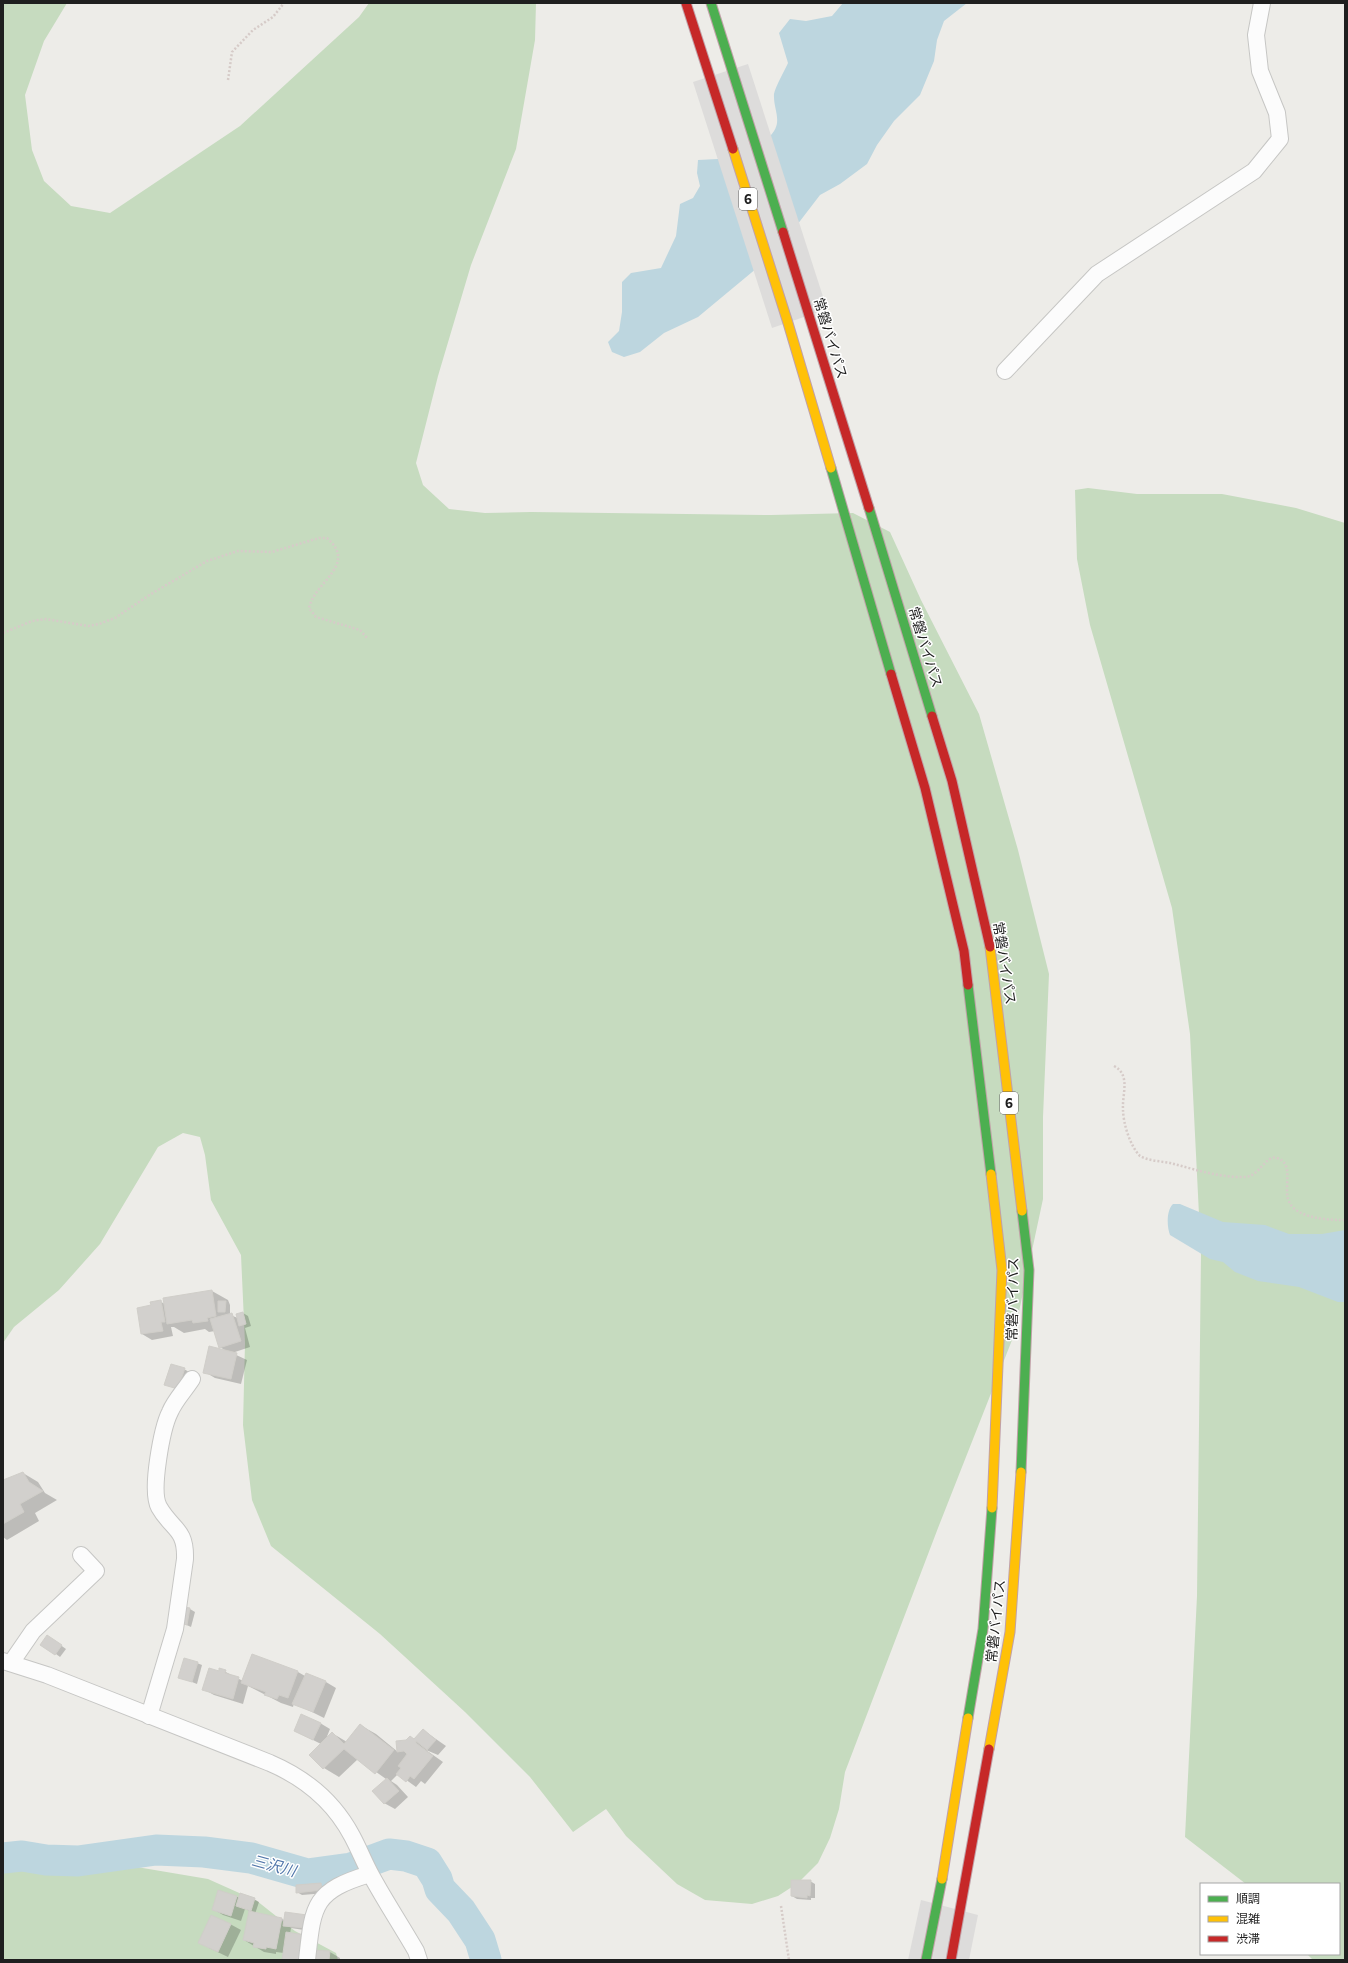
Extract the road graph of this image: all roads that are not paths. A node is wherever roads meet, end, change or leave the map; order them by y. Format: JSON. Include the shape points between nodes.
{"nodes":[{"id":1,"x":686,"y":3,"type":"edge"},
{"id":2,"x":711,"y":3,"type":"edge"},
{"id":3,"x":1262,"y":3,"type":"edge"},
{"id":4,"x":1005,"y":371,"type":"dead end"},
{"id":5,"x":192,"y":1379,"type":"dead end"},
{"id":6,"x":81,"y":1555,"type":"dead end"},
{"id":7,"x":7,"y":1662,"type":"edge"},
{"id":8,"x":149,"y":1716,"type":"junction"},
{"id":9,"x":370,"y":1874,"type":"junction"},
{"id":10,"x":307,"y":1960,"type":"edge"},
{"id":11,"x":420,"y":1960,"type":"edge"},
{"id":12,"x":926,"y":1960,"type":"edge"},
{"id":13,"x":951,"y":1960,"type":"edge"}],
"edges":[{"from":1,"to":12,"type":"highway","name":"常磐バイパス","number":"6","via":[[788,323],[925,788],[964,951],[1002,1270],[983,1629],[938,1904]]},
{"from":2,"to":13,"type":"highway","name":"常磐バイパス","number":"6","via":[[952,781],[990,945],[1029,1270],[1020,1493],[1010,1632]]},
{"from":3,"to":4,"type":"street","via":[[1256,35],[1260,71],[1277,113],[1280,139],[1254,171],[1097,274]]},
{"from":5,"to":8,"type":"street","via":[[170,1412],[161,1440],[156,1484],[157,1503],[182,1535],[185,1559],[175,1630]]},
{"from":6,"to":7,"type":"street","via":[[96,1570],[33,1631]]},
{"from":7,"to":8,"type":"street"},
{"from":8,"to":9,"type":"street","via":[[277,1766],[310,1785],[336,1812],[352,1836]]},
{"from":9,"to":10,"type":"street","via":[[338,1886],[316,1906]]},
{"from":9,"to":11,"type":"street"}]}
